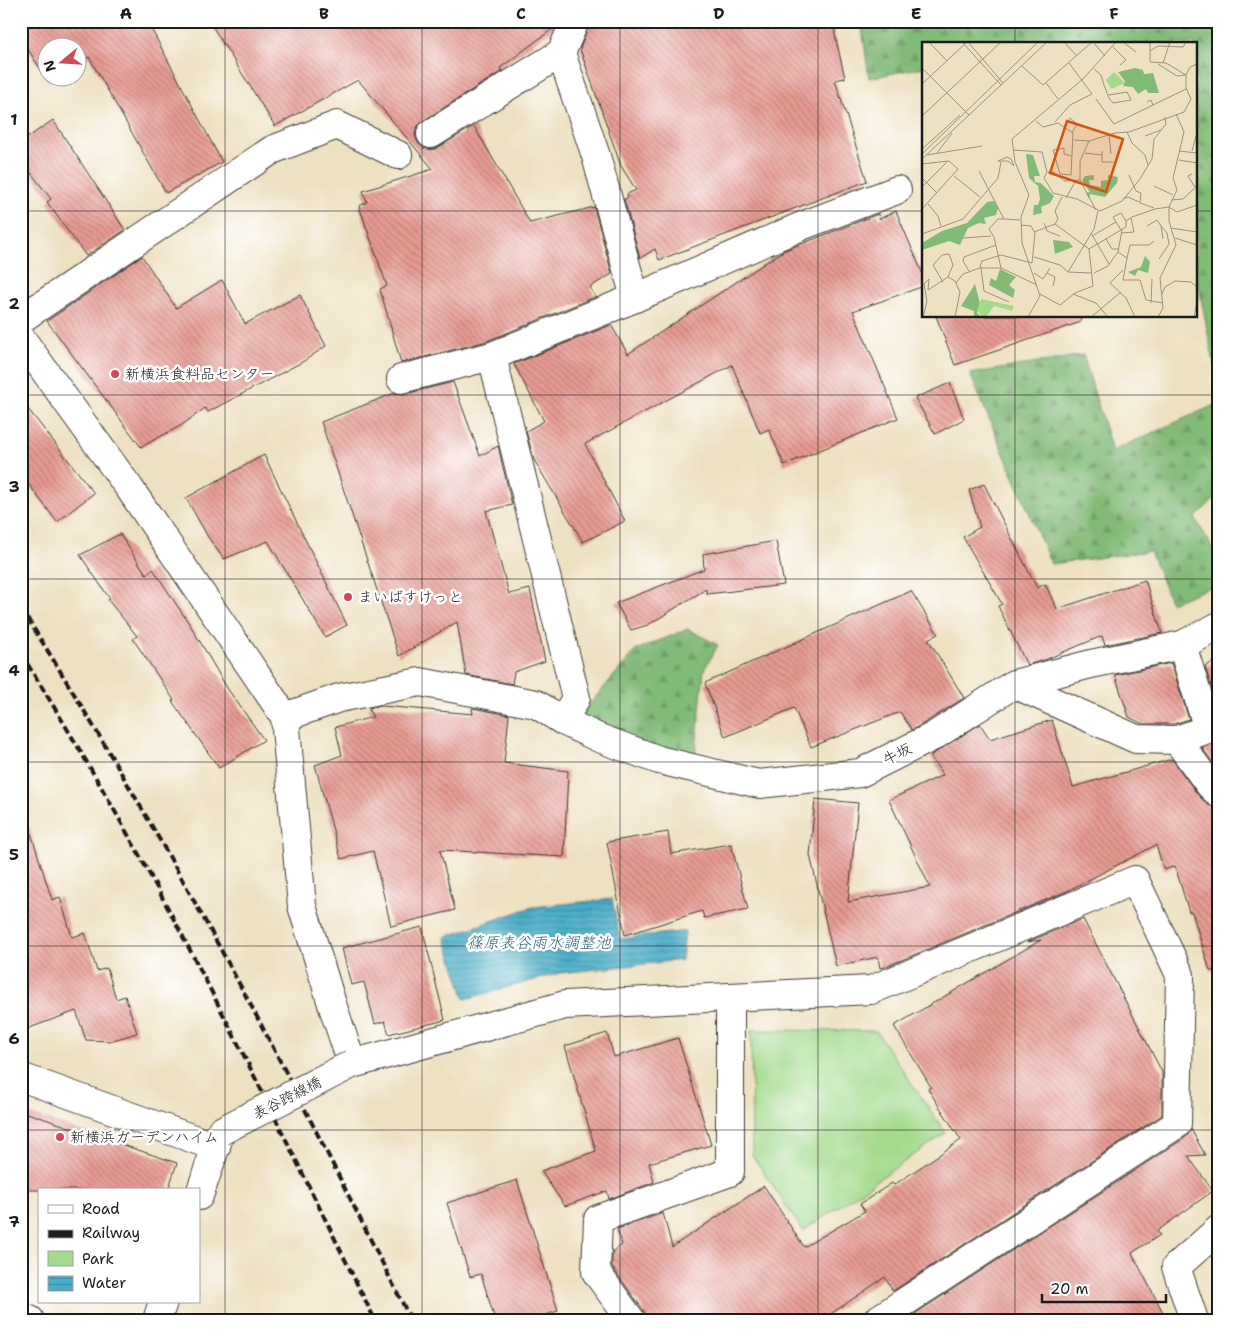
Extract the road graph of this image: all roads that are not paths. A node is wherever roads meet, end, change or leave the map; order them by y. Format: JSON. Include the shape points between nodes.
{"nodes":[{"id":1,"x":575,"y":21,"type":"edge"},
{"id":2,"x":561,"y":52,"type":"junction"},
{"id":3,"x":431,"y":134,"type":"dead end"},
{"id":4,"x":398,"y":155,"type":"dead end"},
{"id":5,"x":897,"y":190,"type":"dead end"},
{"id":6,"x":635,"y":298,"type":"junction"},
{"id":7,"x":21,"y":319,"type":"edge"},
{"id":8,"x":21,"y":338,"type":"edge"},
{"id":9,"x":492,"y":356,"type":"junction"},
{"id":10,"x":401,"y":379,"type":"dead end"},
{"id":11,"x":1219,"y":626,"type":"edge"},
{"id":12,"x":1182,"y":645,"type":"junction"},
{"id":13,"x":1014,"y":684,"type":"junction"},
{"id":14,"x":285,"y":717,"type":"junction"},
{"id":15,"x":563,"y":721,"type":"junction"},
{"id":16,"x":1214,"y":728,"type":"edge"},
{"id":17,"x":1177,"y":740,"type":"junction"},
{"id":18,"x":1219,"y":794,"type":"edge"},
{"id":19,"x":730,"y":997,"type":"junction"},
{"id":20,"x":352,"y":1064,"type":"junction"},
{"id":21,"x":21,"y":1077,"type":"edge"},
{"id":22,"x":218,"y":1139,"type":"junction"},
{"id":23,"x":200,"y":1193,"type":"edge"},
{"id":24,"x":1219,"y":1229,"type":"edge"},
{"id":25,"x":162,"y":1304,"type":"edge"},
{"id":26,"x":21,"y":1317,"type":"edge"},
{"id":27,"x":30,"y":1320,"type":"edge"},
{"id":28,"x":157,"y":1320,"type":"edge"},
{"id":29,"x":631,"y":1320,"type":"edge"},
{"id":30,"x":877,"y":1320,"type":"edge"},
{"id":31,"x":1194,"y":1320,"type":"edge"}],
"edges":[{"from":1,"to":2,"type":"street"},
{"from":2,"to":3,"type":"street"},
{"from":2,"to":6,"type":"street","via":[[596,156]]},
{"from":4,"to":7,"type":"street","via":[[337,125],[272,150]]},
{"from":5,"to":6,"type":"street"},
{"from":6,"to":9,"type":"street"},
{"from":8,"to":14,"type":"street","via":[[130,489]]},
{"from":9,"to":10,"type":"street"},
{"from":9,"to":15,"type":"street","via":[[576,698]]},
{"from":11,"to":12,"type":"street","name":"牛坂"},
{"from":12,"to":13,"type":"street","name":"牛坂"},
{"from":12,"to":16,"type":"street"},
{"from":13,"to":15,"type":"street","name":"牛坂","via":[[934,736],[860,773],[759,784],[659,760]]},
{"from":13,"to":17,"type":"street","via":[[1136,739]]},
{"from":14,"to":15,"type":"street","name":"牛坂","via":[[339,698],[420,682],[536,704]]},
{"from":14,"to":20,"type":"street","via":[[302,906]]},
{"from":16,"to":17,"type":"street"},
{"from":17,"to":18,"type":"street"},
{"from":19,"to":20,"type":"street","name":"表谷跨線橋","via":[[565,1005]]},
{"from":19,"to":29,"type":"street","via":[[730,1172],[598,1219],[596,1272]]},
{"from":19,"to":30,"type":"street","name":"表谷跨線橋","via":[[871,990],[1135,880],[1180,976],[1177,1124]]},
{"from":20,"to":22,"type":"street","name":"表谷跨線橋","bridge":true},
{"from":21,"to":22,"type":"street"},
{"from":22,"to":23,"type":"street"},
{"from":24,"to":31,"type":"street","via":[[1176,1267]]},
{"from":25,"to":28,"type":"street"},
{"from":26,"to":27,"type":"street"}]}
